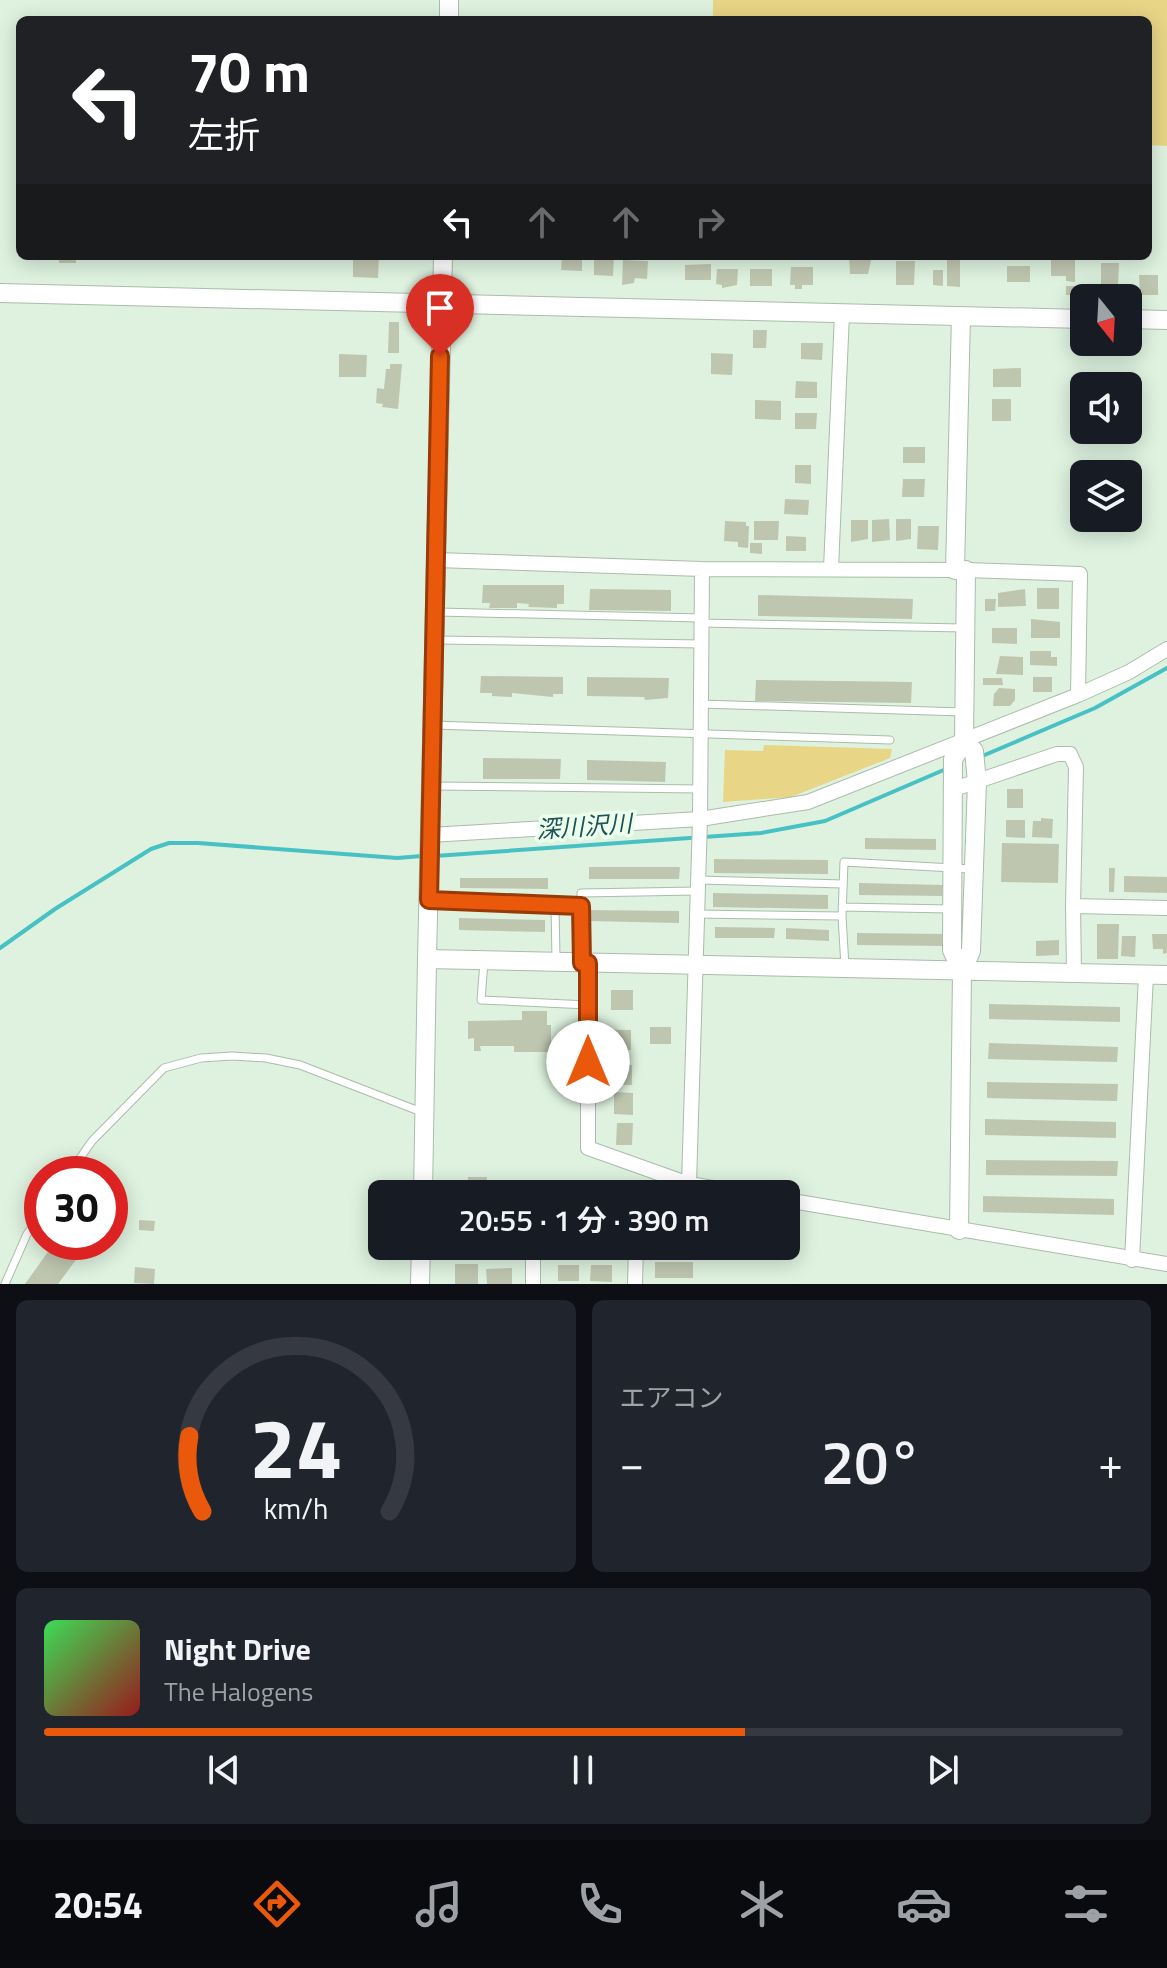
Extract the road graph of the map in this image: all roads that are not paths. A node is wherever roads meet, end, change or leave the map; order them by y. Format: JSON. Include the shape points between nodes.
{"nodes":[{"id":1,"x":443,"y":260,"type":"edge"},
{"id":2,"x":0,"y":293,"type":"edge"},
{"id":3,"x":441,"y":303,"type":"junction"},
{"id":4,"x":842,"y":313,"type":"junction"},
{"id":5,"x":961,"y":316,"type":"junction"},
{"id":6,"x":1070,"y":319,"type":"edge"},
{"id":7,"x":1142,"y":319,"type":"edge"},
{"id":8,"x":1167,"y":320,"type":"edge"},
{"id":9,"x":437,"y":560,"type":"junction"},
{"id":10,"x":702,"y":569,"type":"junction"},
{"id":11,"x":831,"y":569,"type":"junction"},
{"id":12,"x":960,"y":570,"type":"junction"},
{"id":13,"x":436,"y":612,"type":"junction"},
{"id":14,"x":702,"y":621,"type":"junction"},
{"id":15,"x":966,"y":628,"type":"junction"},
{"id":16,"x":435,"y":640,"type":"junction"},
{"id":17,"x":702,"y":644,"type":"junction"},
{"id":18,"x":1167,"y":649,"type":"edge"},
{"id":19,"x":1078,"y":695,"type":"junction"},
{"id":20,"x":701,"y":704,"type":"junction"},
{"id":21,"x":965,"y":712,"type":"junction"},
{"id":22,"x":433,"y":725,"type":"junction"},
{"id":23,"x":701,"y":733,"type":"junction"},
{"id":24,"x":890,"y":740,"type":"dead end"},
{"id":25,"x":973,"y":760,"type":"junction"},
{"id":26,"x":953,"y":774,"type":"junction"},
{"id":27,"x":432,"y":786,"type":"junction"},
{"id":28,"x":701,"y":789,"type":"junction"},
{"id":29,"x":700,"y":824,"type":"junction"},
{"id":30,"x":430,"y":841,"type":"junction"},
{"id":31,"x":953,"y":867,"type":"junction"},
{"id":32,"x":974,"y":869,"type":"junction"},
{"id":33,"x":843,"y":884,"type":"junction"},
{"id":34,"x":698,"y":886,"type":"junction"},
{"id":35,"x":429,"y":900,"type":"junction"},
{"id":36,"x":555,"y":905,"type":"junction"},
{"id":37,"x":581,"y":906,"type":"junction"},
{"id":38,"x":1073,"y":906,"type":"junction"},
{"id":39,"x":1167,"y":908,"type":"edge"},
{"id":40,"x":952,"y":909,"type":"junction"},
{"id":41,"x":842,"y":912,"type":"junction"},
{"id":42,"x":697,"y":914,"type":"junction"},
{"id":43,"x":427,"y":959,"type":"junction"},
{"id":44,"x":484,"y":961,"type":"junction"},
{"id":45,"x":556,"y":963,"type":"junction"},
{"id":46,"x":585,"y":963,"type":"junction"},
{"id":47,"x":697,"y":965,"type":"junction"},
{"id":48,"x":845,"y":968,"type":"junction"},
{"id":49,"x":962,"y":972,"type":"junction"},
{"id":50,"x":1074,"y":973,"type":"junction"},
{"id":51,"x":1146,"y":975,"type":"junction"},
{"id":52,"x":1167,"y":975,"type":"edge"},
{"id":53,"x":588,"y":1005,"type":"junction"},
{"id":54,"x":426,"y":1113,"type":"junction"},
{"id":55,"x":82,"y":1156,"type":"edge"},
{"id":56,"x":424,"y":1180,"type":"edge"},
{"id":57,"x":678,"y":1180,"type":"edge"},
{"id":58,"x":689,"y":1180,"type":"edge"},
{"id":59,"x":800,"y":1202,"type":"edge"},
{"id":60,"x":959,"y":1230,"type":"junction"},
{"id":61,"x":24,"y":1241,"type":"edge"},
{"id":62,"x":421,"y":1260,"type":"edge"},
{"id":63,"x":533,"y":1260,"type":"edge"},
{"id":64,"x":636,"y":1260,"type":"edge"},
{"id":65,"x":1132,"y":1260,"type":"junction"},
{"id":66,"x":1167,"y":1264,"type":"edge"},
{"id":67,"x":5,"y":1284,"type":"edge"},
{"id":68,"x":420,"y":1284,"type":"edge"},
{"id":69,"x":533,"y":1284,"type":"edge"},
{"id":70,"x":635,"y":1284,"type":"edge"}],
"edges":[{"from":1,"to":3,"type":"street"},
{"from":2,"to":3,"type":"street"},
{"from":3,"to":4,"type":"street"},
{"from":3,"to":9,"type":"street"},
{"from":4,"to":5,"type":"street"},
{"from":4,"to":11,"type":"street"},
{"from":5,"to":6,"type":"street"},
{"from":5,"to":12,"type":"street"},
{"from":7,"to":8,"type":"street"},
{"from":9,"to":10,"type":"street"},
{"from":9,"to":13,"type":"street"},
{"from":10,"to":11,"type":"street"},
{"from":10,"to":14,"type":"street"},
{"from":11,"to":12,"type":"street"},
{"from":12,"to":15,"type":"street"},
{"from":12,"to":19,"type":"street","via":[[1080,574]]},
{"from":13,"to":14,"type":"lane"},
{"from":13,"to":16,"type":"street"},
{"from":14,"to":15,"type":"lane"},
{"from":14,"to":17,"type":"street"},
{"from":15,"to":21,"type":"street"},
{"from":16,"to":17,"type":"lane"},
{"from":16,"to":22,"type":"street"},
{"from":17,"to":20,"type":"street"},
{"from":18,"to":19,"type":"street"},
{"from":19,"to":25,"type":"street"},
{"from":20,"to":21,"type":"lane"},
{"from":20,"to":23,"type":"street"},
{"from":21,"to":25,"type":"street"},
{"from":22,"to":23,"type":"lane"},
{"from":22,"to":27,"type":"street"},
{"from":23,"to":24,"type":"lane"},
{"from":23,"to":28,"type":"street"},
{"from":25,"to":26,"type":"street"},
{"from":25,"to":26,"type":"street"},
{"from":25,"to":29,"type":"street"},
{"from":25,"to":32,"type":"street"},
{"from":25,"to":38,"type":"street","via":[[1070,754],[1076,767]]},
{"from":26,"to":31,"type":"street"},
{"from":27,"to":28,"type":"lane"},
{"from":27,"to":30,"type":"street"},
{"from":28,"to":29,"type":"street"},
{"from":29,"to":30,"type":"street"},
{"from":29,"to":34,"type":"street"},
{"from":30,"to":35,"type":"street"},
{"from":31,"to":32,"type":"lane"},
{"from":31,"to":33,"type":"lane","via":[[844,862]]},
{"from":31,"to":40,"type":"street"},
{"from":32,"to":49,"type":"street","via":[[971,951]]},
{"from":33,"to":34,"type":"lane"},
{"from":33,"to":41,"type":"lane"},
{"from":34,"to":37,"type":"lane","via":[[581,893]]},
{"from":34,"to":42,"type":"street"},
{"from":35,"to":36,"type":"lane"},
{"from":35,"to":43,"type":"street"},
{"from":36,"to":37,"type":"lane"},
{"from":36,"to":45,"type":"lane"},
{"from":37,"to":46,"type":"lane"},
{"from":38,"to":39,"type":"street"},
{"from":38,"to":50,"type":"street"},
{"from":40,"to":41,"type":"lane"},
{"from":40,"to":49,"type":"street","via":[[952,950]]},
{"from":41,"to":42,"type":"lane"},
{"from":41,"to":48,"type":"lane"},
{"from":42,"to":47,"type":"street"},
{"from":43,"to":44,"type":"street"},
{"from":43,"to":54,"type":"street"},
{"from":44,"to":45,"type":"street"},
{"from":44,"to":53,"type":"lane","via":[[481,1000]]},
{"from":45,"to":46,"type":"street"},
{"from":46,"to":47,"type":"street"},
{"from":46,"to":53,"type":"street"},
{"from":47,"to":48,"type":"street"},
{"from":47,"to":58,"type":"street"},
{"from":48,"to":49,"type":"street"},
{"from":49,"to":50,"type":"street"},
{"from":49,"to":60,"type":"street"},
{"from":50,"to":51,"type":"street"},
{"from":51,"to":52,"type":"street"},
{"from":51,"to":65,"type":"street"},
{"from":53,"to":57,"type":"street","via":[[588,1148]]},
{"from":54,"to":55,"type":"lane","via":[[300,1065],[266,1058],[201,1058],[164,1068]]},
{"from":54,"to":56,"type":"street"},
{"from":59,"to":60,"type":"street"},
{"from":60,"to":65,"type":"street"},
{"from":61,"to":67,"type":"lane"},
{"from":62,"to":68,"type":"street"},
{"from":63,"to":69,"type":"street"},
{"from":64,"to":70,"type":"street"},
{"from":65,"to":66,"type":"street"}]}
